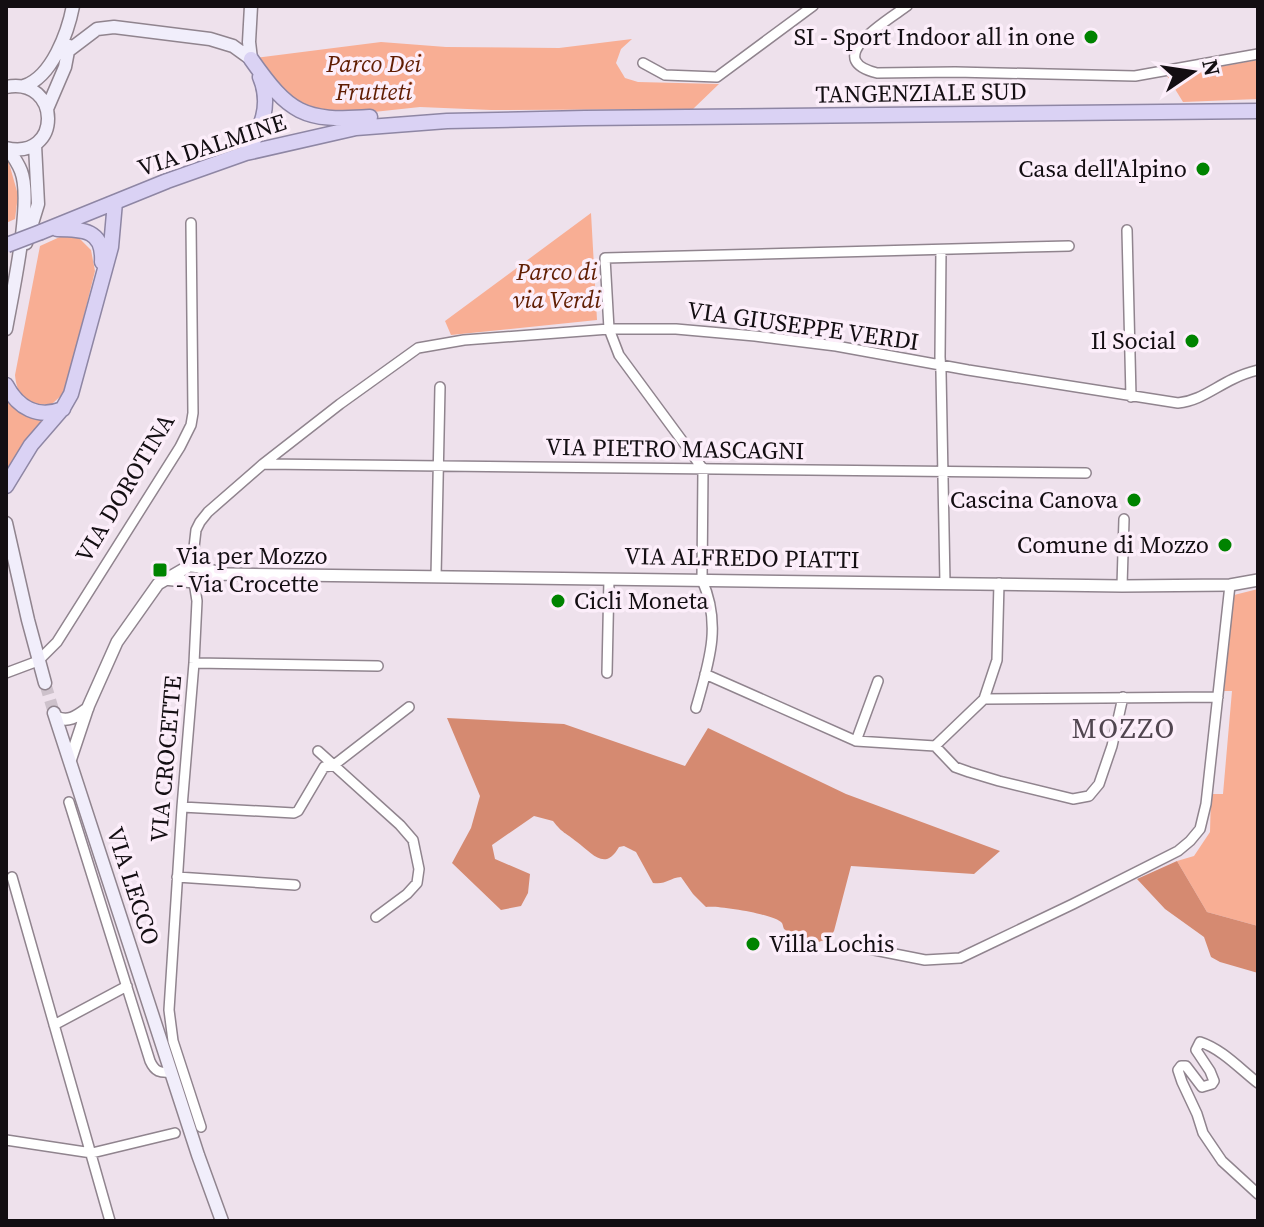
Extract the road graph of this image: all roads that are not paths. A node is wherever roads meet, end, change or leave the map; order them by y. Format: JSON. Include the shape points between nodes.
{"nodes":[{"id":1,"x":73,"y":6,"type":"edge"},
{"id":2,"x":251,"y":6,"type":"edge"},
{"id":3,"x":813,"y":6,"type":"edge"},
{"id":4,"x":907,"y":6,"type":"edge"},
{"id":5,"x":69,"y":28,"type":"junction"},
{"id":6,"x":68,"y":51,"type":"junction"},
{"id":7,"x":1258,"y":54,"type":"edge"},
{"id":8,"x":251,"y":59,"type":"junction"},
{"id":9,"x":643,"y":63,"type":"dead end"},
{"id":10,"x":24,"y":86,"type":"junction"},
{"id":11,"x":6,"y":87,"type":"edge"},
{"id":12,"x":47,"y":109,"type":"junction"},
{"id":13,"x":1258,"y":111,"type":"edge"},
{"id":14,"x":585,"y":118,"type":"junction"},
{"id":15,"x":35,"y":145,"type":"junction"},
{"id":16,"x":7,"y":148,"type":"edge"},
{"id":17,"x":246,"y":153,"type":"junction"},
{"id":18,"x":115,"y":202,"type":"junction"},
{"id":19,"x":191,"y":223,"type":"dead end"},
{"id":20,"x":1127,"y":230,"type":"dead end"},
{"id":21,"x":45,"y":231,"type":"junction"},
{"id":22,"x":6,"y":246,"type":"edge"},
{"id":23,"x":1069,"y":246,"type":"dead end"},
{"id":24,"x":941,"y":250,"type":"junction"},
{"id":25,"x":16,"y":276,"type":"junction"},
{"id":26,"x":100,"y":285,"type":"junction"},
{"id":27,"x":6,"y":329,"type":"edge"},
{"id":28,"x":609,"y":329,"type":"junction"},
{"id":29,"x":940,"y":365,"type":"junction"},
{"id":30,"x":1258,"y":370,"type":"edge"},
{"id":31,"x":6,"y":385,"type":"edge"},
{"id":32,"x":440,"y":387,"type":"dead end"},
{"id":33,"x":1131,"y":397,"type":"junction"},
{"id":34,"x":63,"y":408,"type":"junction"},
{"id":35,"x":263,"y":464,"type":"junction"},
{"id":36,"x":439,"y":466,"type":"junction"},
{"id":37,"x":703,"y":469,"type":"junction"},
{"id":38,"x":943,"y":473,"type":"junction"},
{"id":39,"x":1086,"y":473,"type":"dead end"},
{"id":40,"x":6,"y":486,"type":"edge"},
{"id":41,"x":1124,"y":519,"type":"dead end"},
{"id":42,"x":6,"y":523,"type":"edge"},
{"id":43,"x":194,"y":573,"type":"junction"},
{"id":44,"x":436,"y":577,"type":"junction"},
{"id":45,"x":609,"y":579,"type":"junction"},
{"id":46,"x":702,"y":580,"type":"junction"},
{"id":47,"x":1258,"y":580,"type":"edge"},
{"id":48,"x":945,"y":583,"type":"junction"},
{"id":49,"x":999,"y":583,"type":"junction"},
{"id":50,"x":1230,"y":585,"type":"junction"},
{"id":51,"x":1122,"y":586,"type":"junction"},
{"id":52,"x":38,"y":661,"type":"junction"},
{"id":53,"x":194,"y":663,"type":"junction"},
{"id":54,"x":378,"y":666,"type":"dead end"},
{"id":55,"x":6,"y":673,"type":"edge"},
{"id":56,"x":607,"y":673,"type":"dead end"},
{"id":57,"x":705,"y":674,"type":"junction"},
{"id":58,"x":878,"y":681,"type":"dead end"},
{"id":59,"x":45,"y":683,"type":"tunnel mouth"},
{"id":60,"x":1123,"y":697,"type":"junction"},
{"id":61,"x":1218,"y":697,"type":"junction"},
{"id":62,"x":984,"y":699,"type":"junction"},
{"id":63,"x":88,"y":707,"type":"junction"},
{"id":64,"x":409,"y":707,"type":"dead end"},
{"id":65,"x":696,"y":708,"type":"dead end"},
{"id":66,"x":55,"y":715,"type":"joint"},
{"id":67,"x":856,"y":741,"type":"junction"},
{"id":68,"x":935,"y":746,"type":"junction"},
{"id":69,"x":318,"y":751,"type":"dead end"},
{"id":70,"x":70,"y":761,"type":"junction"},
{"id":71,"x":334,"y":765,"type":"junction"},
{"id":72,"x":69,"y":802,"type":"dead end"},
{"id":73,"x":182,"y":807,"type":"junction"},
{"id":74,"x":12,"y":877,"type":"dead end"},
{"id":75,"x":177,"y":877,"type":"junction"},
{"id":76,"x":295,"y":885,"type":"dead end"},
{"id":77,"x":376,"y":917,"type":"dead end"},
{"id":78,"x":843,"y":947,"type":"dead end"},
{"id":79,"x":127,"y":986,"type":"junction"},
{"id":80,"x":54,"y":1025,"type":"junction"},
{"id":81,"x":171,"y":1072,"type":"junction"},
{"id":82,"x":1258,"y":1083,"type":"edge"},
{"id":83,"x":201,"y":1127,"type":"dead end"},
{"id":84,"x":175,"y":1133,"type":"dead end"},
{"id":85,"x":6,"y":1140,"type":"edge"},
{"id":86,"x":92,"y":1153,"type":"junction"},
{"id":87,"x":198,"y":1155,"type":"junction"},
{"id":88,"x":1258,"y":1194,"type":"edge"},
{"id":89,"x":110,"y":1221,"type":"edge"},
{"id":90,"x":222,"y":1221,"type":"edge"},
{"id":91,"x":231,"y":1221,"type":"edge"}],
"edges":[{"from":1,"to":5,"type":"main road"},
{"from":2,"to":8,"type":"main road"},
{"from":3,"to":9,"type":"street","via":[[717,77],[665,75]]},
{"from":4,"to":7,"type":"street","via":[[861,40],[855,50],[858,64],[889,74],[1135,76]]},
{"from":5,"to":6,"type":"main road"},
{"from":5,"to":10,"type":"main road","via":[[52,62]]},
{"from":6,"to":8,"type":"main road","via":[[97,29],[114,27],[210,39]]},
{"from":6,"to":12,"type":"main road"},
{"from":8,"to":14,"type":"highway","via":[[293,107],[333,119],[432,112]]},
{"from":8,"to":17,"type":"highway","via":[[262,83],[265,111]]},
{"from":10,"to":11,"type":"main road"},
{"from":10,"to":12,"type":"main road","via":[[41,97]]},
{"from":12,"to":15,"type":"main road","via":[[47,129]]},
{"from":13,"to":14,"type":"highway","name":"TANGENZIALE SUD"},
{"from":14,"to":17,"type":"highway","name":"VIA DALMINE","via":[[371,126]]},
{"from":15,"to":16,"type":"main road"},
{"from":15,"to":25,"type":"main road","via":[[38,204]]},
{"from":16,"to":25,"type":"main road","via":[[22,173],[25,207]]},
{"from":17,"to":18,"type":"highway","name":"VIA DALMINE"},
{"from":18,"to":21,"type":"highway","name":"VIA DALMINE"},
{"from":18,"to":26,"type":"highway","via":[[111,247]]},
{"from":19,"to":52,"type":"street","name":"VIA DOROTINA","via":[[191,425],[57,642]]},
{"from":20,"to":33,"type":"street"},
{"from":21,"to":22,"type":"highway","name":"VIA DALMINE","bridge":true},
{"from":21,"to":26,"type":"highway","via":[[80,229],[93,235],[101,246]]},
{"from":23,"to":24,"type":"street"},
{"from":24,"to":28,"type":"street","via":[[605,258]]},
{"from":24,"to":29,"type":"street"},
{"from":25,"to":27,"type":"main road"},
{"from":26,"to":34,"type":"highway"},
{"from":28,"to":29,"type":"street","name":"VIA GIUSEPPE VERDI","via":[[755,336]]},
{"from":28,"to":35,"type":"street","name":"VIA GIUSEPPE VERDI","via":[[418,348]]},
{"from":28,"to":37,"type":"street","via":[[619,355]]},
{"from":29,"to":33,"type":"street","name":"VIA GIUSEPPE VERDI"},
{"from":29,"to":38,"type":"street"},
{"from":30,"to":33,"type":"street","name":"VIA GIUSEPPE VERDI","via":[[1186,402]]},
{"from":31,"to":34,"type":"highway","via":[[16,401],[34,412]]},
{"from":32,"to":36,"type":"street"},
{"from":34,"to":40,"type":"highway","via":[[31,445]]},
{"from":35,"to":36,"type":"street","name":"VIA PIETRO MASCAGNI"},
{"from":35,"to":43,"type":"street","name":"VIA GIUSEPPE VERDI","via":[[200,522]]},
{"from":36,"to":37,"type":"street","name":"VIA PIETRO MASCAGNI"},
{"from":36,"to":44,"type":"street"},
{"from":37,"to":38,"type":"street","name":"VIA PIETRO MASCAGNI"},
{"from":37,"to":46,"type":"street"},
{"from":38,"to":39,"type":"street","name":"VIA PIETRO MASCAGNI"},
{"from":38,"to":48,"type":"street"},
{"from":41,"to":51,"type":"street"},
{"from":42,"to":52,"type":"main road"},
{"from":43,"to":44,"type":"street","name":"VIA ALFREDO PIATTI"},
{"from":43,"to":53,"type":"street","name":"VIA CROCETTE"},
{"from":43,"to":63,"type":"street","name":"VIA ALFREDO PIATTI","via":[[164,579],[147,597],[117,642]]},
{"from":44,"to":45,"type":"street","name":"VIA ALFREDO PIATTI"},
{"from":45,"to":46,"type":"street","name":"VIA ALFREDO PIATTI"},
{"from":45,"to":56,"type":"street"},
{"from":46,"to":48,"type":"street","name":"VIA ALFREDO PIATTI"},
{"from":46,"to":57,"type":"street","via":[[713,632]]},
{"from":47,"to":50,"type":"street","name":"VIA ALFREDO PIATTI"},
{"from":48,"to":49,"type":"street","name":"VIA ALFREDO PIATTI"},
{"from":49,"to":51,"type":"street","name":"VIA ALFREDO PIATTI"},
{"from":49,"to":62,"type":"street","via":[[997,660]]},
{"from":50,"to":51,"type":"street","name":"VIA ALFREDO PIATTI"},
{"from":50,"to":61,"type":"street"},
{"from":52,"to":55,"type":"street"},
{"from":52,"to":59,"type":"main road"},
{"from":53,"to":54,"type":"street"},
{"from":53,"to":73,"type":"street","name":"VIA CROCETTE"},
{"from":57,"to":65,"type":"street"},
{"from":57,"to":67,"type":"street"},
{"from":58,"to":67,"type":"street"},
{"from":60,"to":61,"type":"street"},
{"from":60,"to":62,"type":"street"},
{"from":60,"to":68,"type":"street","via":[[1099,784],[1089,796],[1073,799],[984,777],[955,767]]},
{"from":61,"to":78,"type":"street","via":[[1200,829],[1178,851],[960,958],[925,960]]},
{"from":62,"to":68,"type":"street"},
{"from":63,"to":66,"type":"street","via":[[75,718]]},
{"from":63,"to":70,"type":"street"},
{"from":64,"to":71,"type":"street"},
{"from":66,"to":70,"type":"main road","name":"VIA LECCO"},
{"from":67,"to":68,"type":"street"},
{"from":69,"to":71,"type":"street"},
{"from":70,"to":81,"type":"main road","name":"VIA LECCO"},
{"from":71,"to":73,"type":"street","via":[[324,767],[294,813]]},
{"from":71,"to":77,"type":"street","via":[[413,840],[417,883]]},
{"from":72,"to":79,"type":"street","name":"VIA LECCO"},
{"from":73,"to":75,"type":"street","name":"VIA CROCETTE"},
{"from":74,"to":80,"type":"street"},
{"from":75,"to":76,"type":"street"},
{"from":75,"to":83,"type":"street","name":"VIA CROCETTE","via":[[169,1010],[173,1041]]},
{"from":79,"to":80,"type":"street"},
{"from":79,"to":81,"type":"street","name":"VIA LECCO","via":[[153,1067]]},
{"from":80,"to":86,"type":"street"},
{"from":81,"to":87,"type":"main road","name":"VIA LECCO"},
{"from":82,"to":88,"type":"street","via":[[1200,1042],[1196,1050],[1212,1084],[1202,1087],[1186,1066],[1178,1070],[1215,1152]]},
{"from":84,"to":86,"type":"street"},
{"from":85,"to":86,"type":"street"},
{"from":86,"to":89,"type":"street"},
{"from":87,"to":90,"type":"main road","name":"VIA LECCO"},
{"from":87,"to":91,"type":"main road","name":"VIA LECCO"}]}
